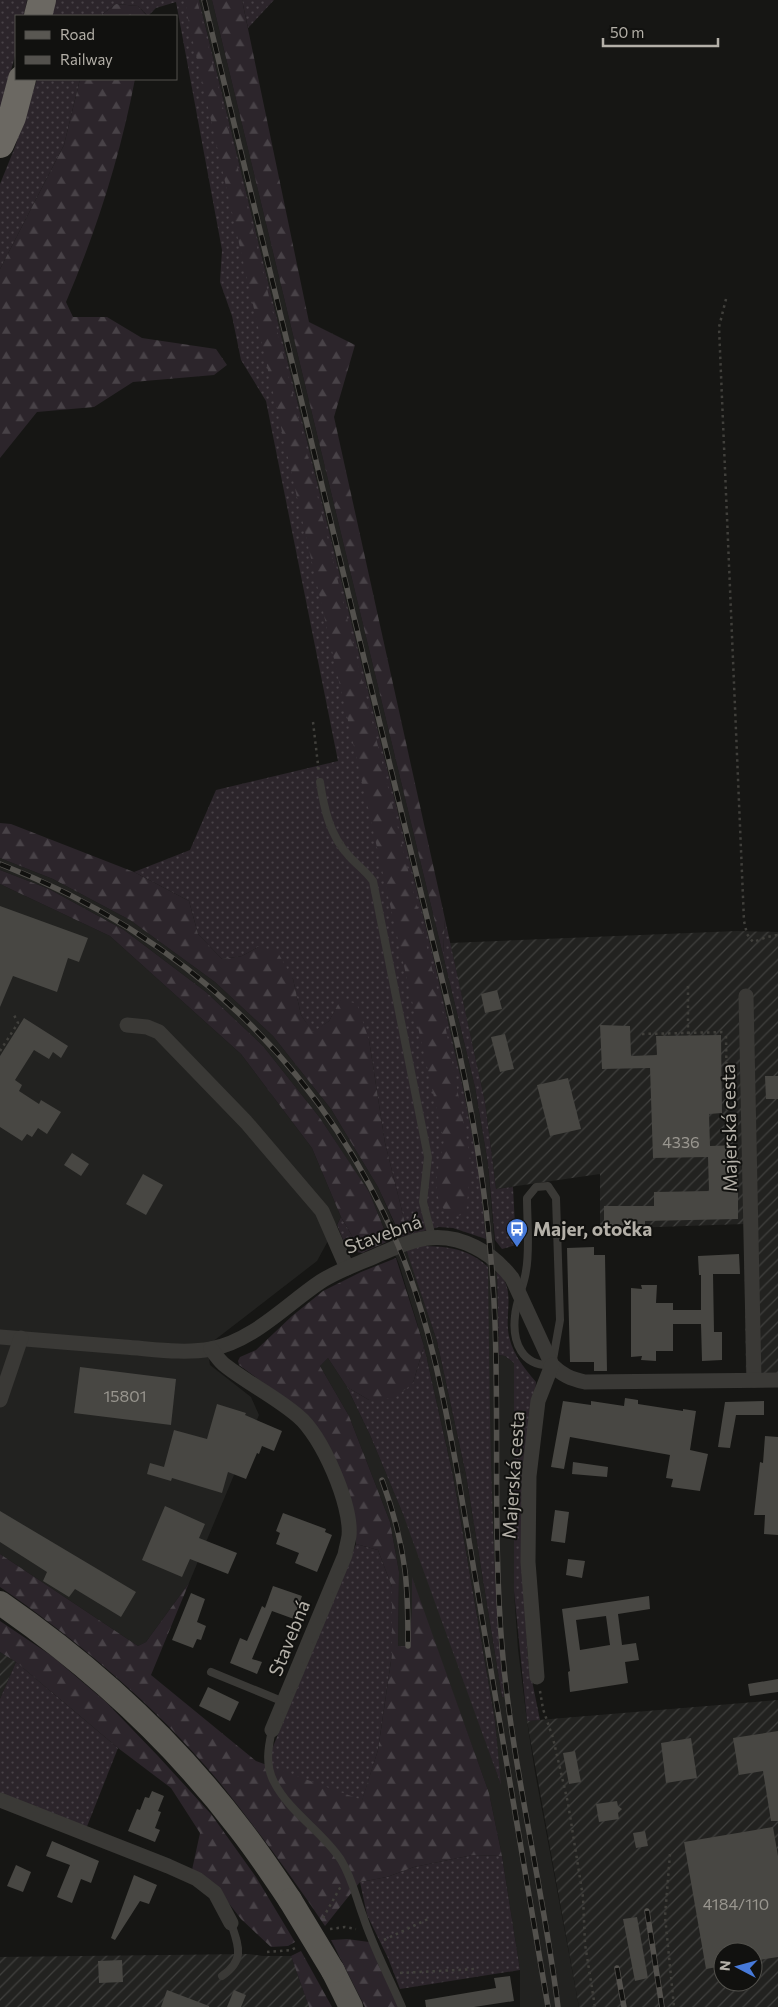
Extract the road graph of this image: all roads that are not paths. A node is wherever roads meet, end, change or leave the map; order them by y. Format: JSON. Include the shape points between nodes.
{"nodes":[{"id":1,"x":42,"y":0,"type":"edge"},
{"id":2,"x":38,"y":15,"type":"edge"},
{"id":3,"x":22,"y":80,"type":"edge"},
{"id":4,"x":0,"y":144,"type":"edge"},
{"id":5,"x":320,"y":782,"type":"road end"},
{"id":6,"x":746,"y":996,"type":"dead end"},
{"id":7,"x":127,"y":1025,"type":"dead end"},
{"id":8,"x":432,"y":1237,"type":"junction"},
{"id":9,"x":347,"y":1268,"type":"junction"},
{"id":10,"x":520,"y":1296,"type":"junction"},
{"id":11,"x":0,"y":1337,"type":"edge"},
{"id":12,"x":21,"y":1338,"type":"junction"},
{"id":13,"x":211,"y":1349,"type":"junction"},
{"id":14,"x":552,"y":1365,"type":"junction"},
{"id":15,"x":754,"y":1380,"type":"junction"},
{"id":16,"x":778,"y":1380,"type":"edge"},
{"id":17,"x":0,"y":1400,"type":"edge"},
{"id":18,"x":0,"y":1602,"type":"edge"},
{"id":19,"x":211,"y":1672,"type":"dead end"},
{"id":20,"x":537,"y":1677,"type":"road end"},
{"id":21,"x":284,"y":1702,"type":"junction"},
{"id":22,"x":272,"y":1730,"type":"joint"},
{"id":23,"x":0,"y":1800,"type":"edge"},
{"id":24,"x":231,"y":1923,"type":"joint"},
{"id":25,"x":222,"y":1976,"type":"dead end"},
{"id":26,"x":351,"y":2007,"type":"edge"},
{"id":27,"x":402,"y":2007,"type":"edge"}],
"edges":[{"from":1,"to":2,"type":"highway"},
{"from":3,"to":4,"type":"highway","via":[[12,117]]},
{"from":5,"to":8,"type":"lane","via":[[331,831],[348,856],[373,881],[428,1157],[423,1202]]},
{"from":6,"to":15,"type":"street","name":"Majerská cesta"},
{"from":7,"to":9,"type":"street","via":[[159,1032],[246,1122],[322,1211]]},
{"from":8,"to":9,"type":"street","name":"Stavebná","via":[[408,1242]]},
{"from":8,"to":10,"type":"street","name":"Stavebná","via":[[458,1240],[492,1256],[512,1278]]},
{"from":9,"to":13,"type":"street","name":"Stavebná","via":[[322,1280],[254,1331]]},
{"from":10,"to":14,"type":"street","name":"Stavebná"},
{"from":10,"to":14,"type":"lane","via":[[515,1314],[515,1335],[522,1354],[533,1363]]},
{"from":10,"to":14,"type":"lane","via":[[527,1270],[526,1198],[536,1187],[548,1186],[556,1198],[560,1320]]},
{"from":11,"to":12,"type":"street","name":"Stavebná"},
{"from":12,"to":13,"type":"street","name":"Stavebná","via":[[184,1351]]},
{"from":12,"to":17,"type":"street"},
{"from":13,"to":21,"type":"street","name":"Stavebná","via":[[225,1366],[300,1417],[319,1443],[336,1476],[346,1509],[349,1535],[345,1555]]},
{"from":14,"to":15,"type":"street","via":[[560,1374],[585,1382]]},
{"from":14,"to":20,"type":"street","name":"Majerská cesta","via":[[538,1401],[529,1476],[528,1562]]},
{"from":15,"to":16,"type":"street"},
{"from":18,"to":26,"type":"main road","bridge":true,"via":[[94,1674],[215,1798],[290,1900]]},
{"from":19,"to":21,"type":"lane","name":"Stavebná"},
{"from":21,"to":22,"type":"street","name":"Stavebná"},
{"from":22,"to":27,"type":"lane","name":"Stavebná","via":[[268,1764],[273,1781],[284,1798],[328,1843],[348,1873],[363,1917]]},
{"from":23,"to":24,"type":"street","via":[[197,1879],[214,1893]]},
{"from":24,"to":25,"type":"lane","via":[[239,1946],[238,1960]]}]}
